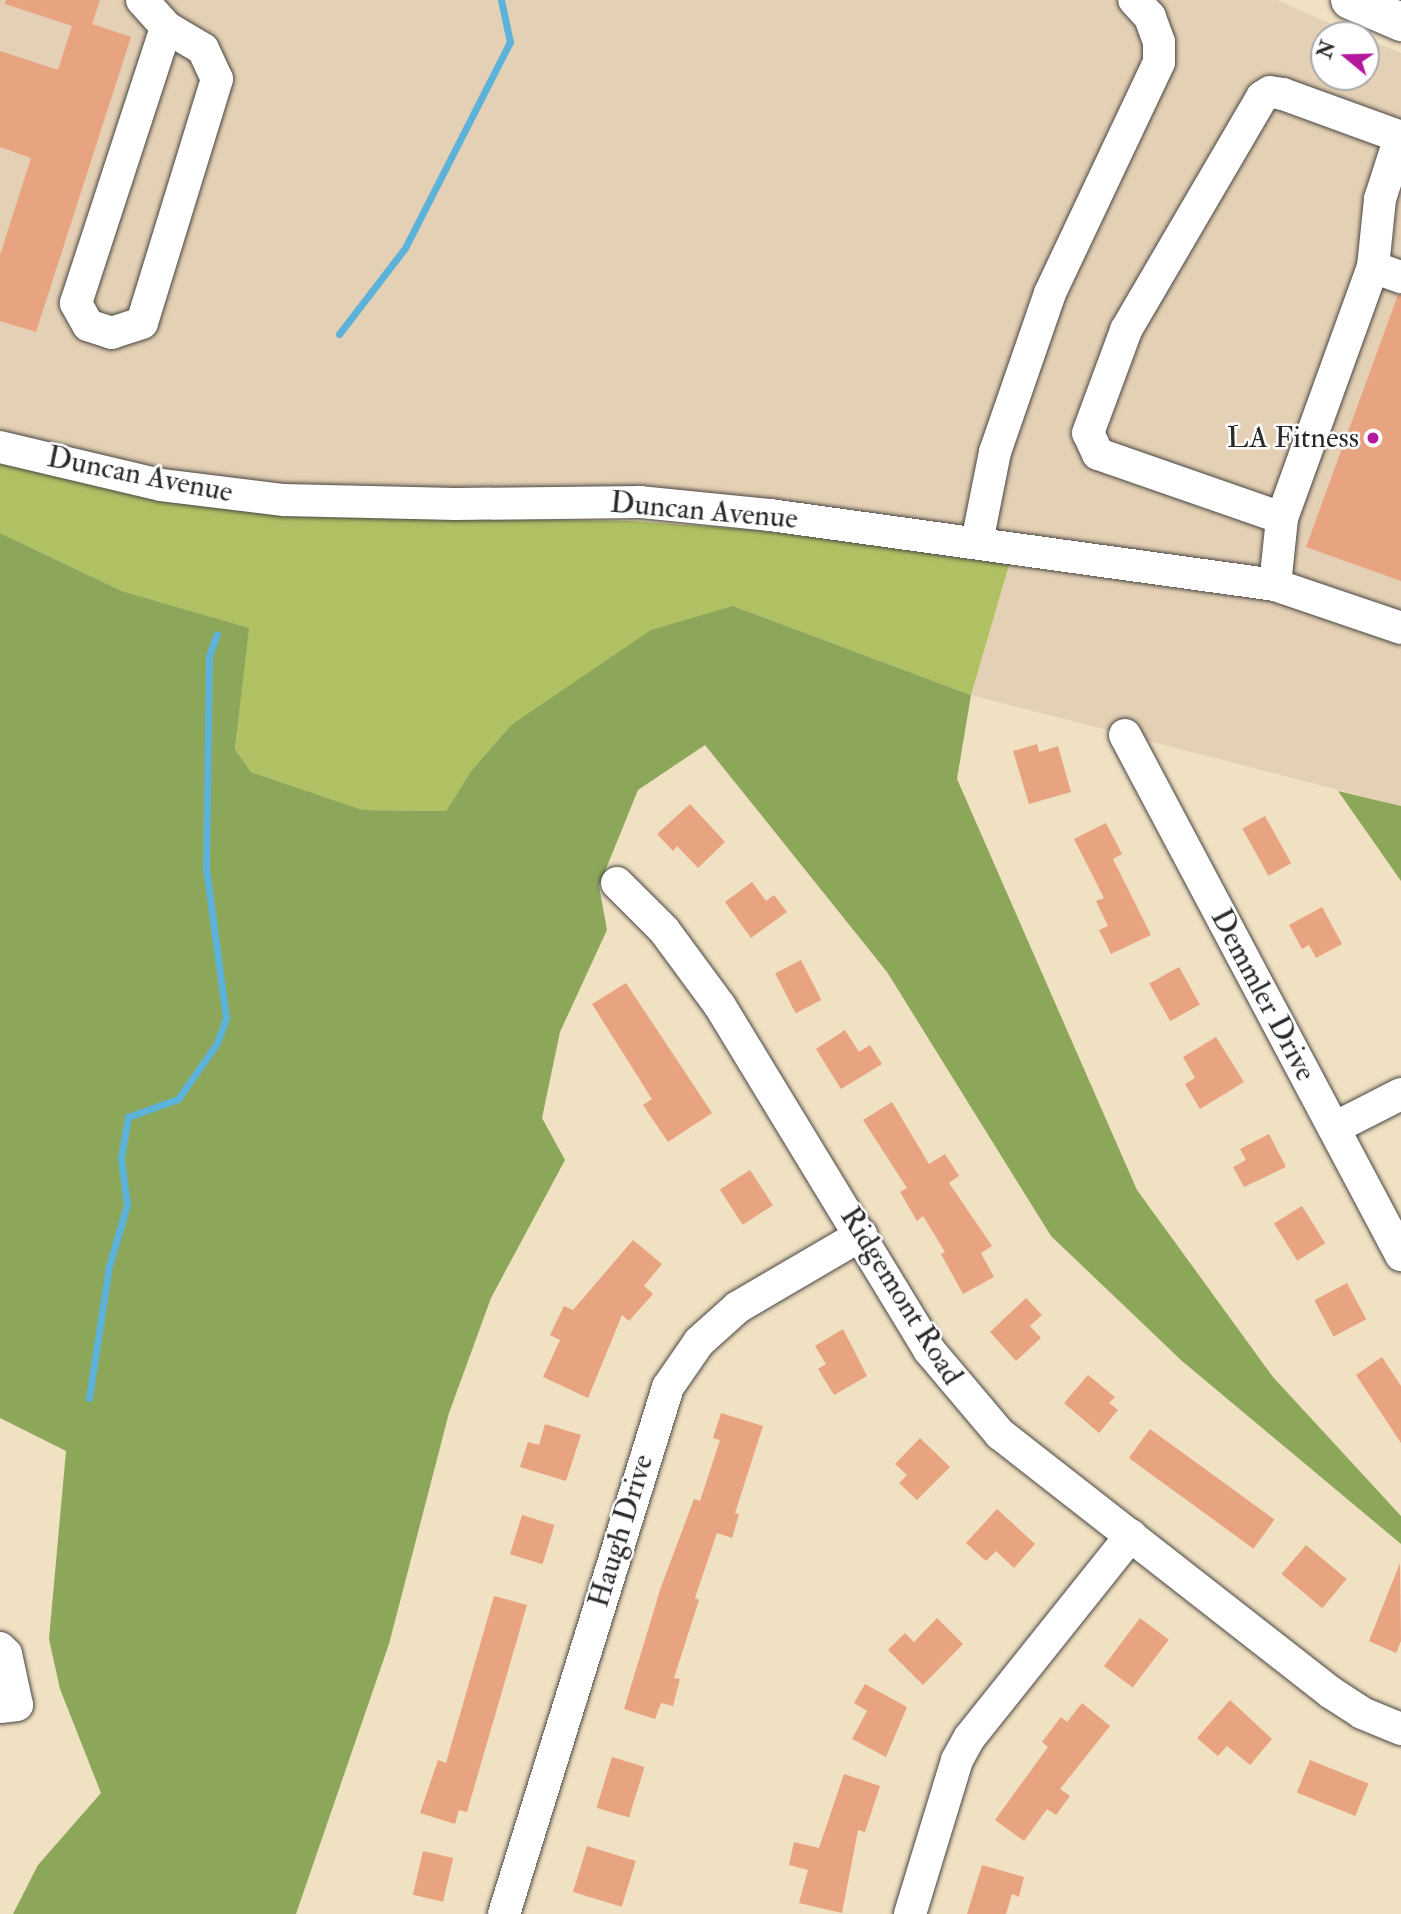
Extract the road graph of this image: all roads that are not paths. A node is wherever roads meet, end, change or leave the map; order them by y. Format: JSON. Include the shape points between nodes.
{"nodes":[{"id":1,"x":142,"y":0,"type":"edge"},
{"id":2,"x":1133,"y":0,"type":"edge"},
{"id":3,"x":1350,"y":0,"type":"edge"},
{"id":4,"x":1401,"y":22,"type":"edge"},
{"id":5,"x":166,"y":27,"type":"junction"},
{"id":6,"x":1401,"y":137,"type":"edge"},
{"id":7,"x":1387,"y":272,"type":"edge"},
{"id":8,"x":0,"y":447,"type":"edge"},
{"id":9,"x":1282,"y":519,"type":"junction"},
{"id":10,"x":977,"y":542,"type":"junction"},
{"id":11,"x":1275,"y":585,"type":"junction"},
{"id":12,"x":1401,"y":628,"type":"edge"},
{"id":13,"x":1125,"y":735,"type":"dead end"},
{"id":14,"x":617,"y":883,"type":"dead end"},
{"id":15,"x":1401,"y":1094,"type":"edge"},
{"id":16,"x":1334,"y":1128,"type":"junction"},
{"id":17,"x":861,"y":1235,"type":"junction"},
{"id":18,"x":1401,"y":1255,"type":"edge"},
{"id":19,"x":1130,"y":1535,"type":"junction"},
{"id":20,"x":0,"y":1648,"type":"edge"},
{"id":21,"x":0,"y":1707,"type":"edge"},
{"id":22,"x":1401,"y":1729,"type":"edge"},
{"id":23,"x":503,"y":1914,"type":"edge"},
{"id":24,"x":910,"y":1914,"type":"edge"}],
"edges":[{"from":1,"to":5,"type":"street"},
{"from":2,"to":10,"type":"street","via":[[1150,17],[1159,42],[1159,62],[1049,293],[995,452]]},
{"from":3,"to":4,"type":"highway"},
{"from":5,"to":5,"type":"street","via":[[76,303],[88,325],[112,333],[142,323],[217,79],[203,49]]},
{"from":6,"to":7,"type":"street","via":[[1380,199]]},
{"from":6,"to":9,"type":"street","via":[[1283,94],[1269,92],[1262,97],[1126,330],[1088,433],[1098,454]]},
{"from":7,"to":9,"type":"street"},
{"from":8,"to":10,"type":"street","name":"Duncan Avenue","via":[[161,485],[284,500],[456,505],[640,502]]},
{"from":9,"to":11,"type":"street"},
{"from":10,"to":11,"type":"street","name":"Duncan Avenue"},
{"from":11,"to":12,"type":"street","name":"Duncan Avenue"},
{"from":13,"to":16,"type":"street","name":"Demmler Drive"},
{"from":14,"to":17,"type":"street","name":"Ridgemont Road","via":[[664,930],[720,1006]]},
{"from":15,"to":16,"type":"street"},
{"from":16,"to":18,"type":"street","name":"Demmler Drive"},
{"from":17,"to":19,"type":"street","name":"Ridgemont Road","via":[[929,1350],[976,1409],[1000,1434]]},
{"from":17,"to":23,"type":"street","name":"Haugh Drive","via":[[738,1307],[699,1342],[668,1387]]},
{"from":19,"to":22,"type":"street","name":"Ridgemont Road","via":[[1330,1692],[1362,1713]]},
{"from":19,"to":24,"type":"street","via":[[970,1737],[957,1760]]},
{"from":20,"to":21,"type":"street","via":[[6,1654],[17,1704]]}]}
